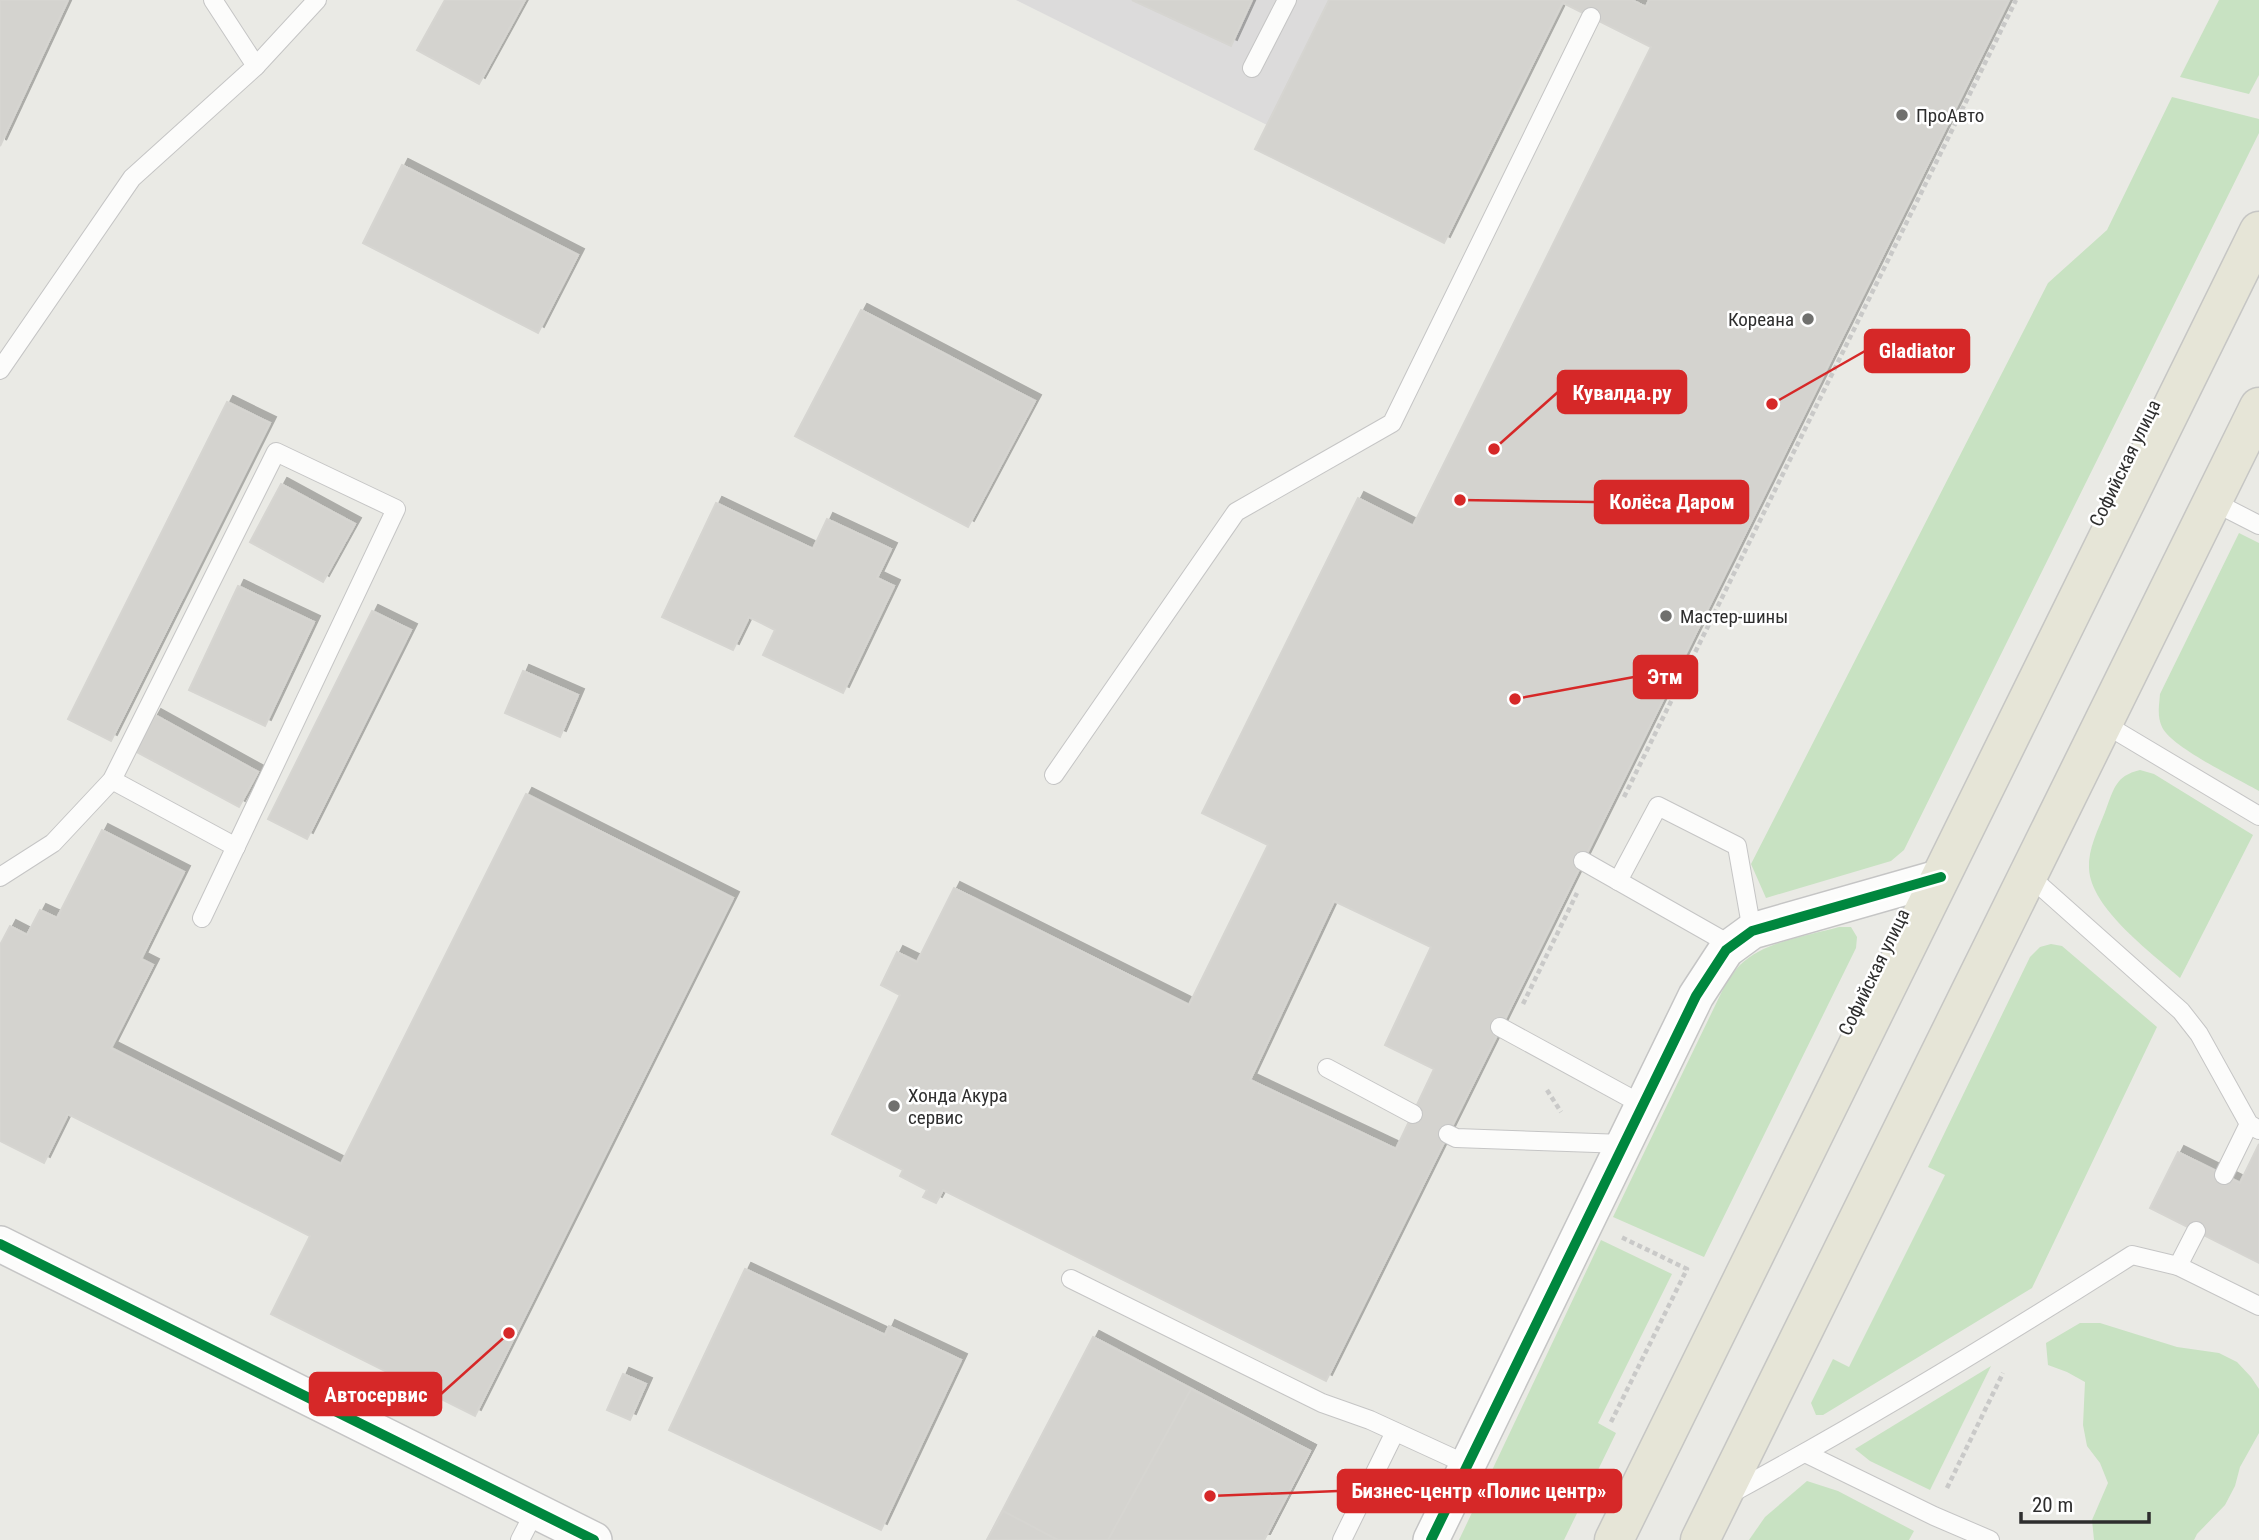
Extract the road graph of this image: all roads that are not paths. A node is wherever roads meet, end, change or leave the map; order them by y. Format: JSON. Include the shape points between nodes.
{"nodes":[{"id":1,"x":213,"y":0,"type":"edge"},
{"id":2,"x":317,"y":0,"type":"edge"},
{"id":3,"x":1287,"y":0,"type":"edge"},
{"id":4,"x":1591,"y":17,"type":"dead end"},
{"id":5,"x":256,"y":66,"type":"junction"},
{"id":6,"x":1252,"y":68,"type":"dead end"},
{"id":7,"x":2259,"y":231,"type":"edge"},
{"id":8,"x":0,"y":370,"type":"edge"},
{"id":9,"x":2259,"y":407,"type":"edge"},
{"id":10,"x":2212,"y":501,"type":"junction"},
{"id":11,"x":2259,"y":525,"type":"edge"},
{"id":12,"x":2103,"y":723,"type":"junction"},
{"id":13,"x":1054,"y":775,"type":"dead end"},
{"id":14,"x":112,"y":780,"type":"junction"},
{"id":15,"x":2259,"y":816,"type":"edge"},
{"id":16,"x":236,"y":847,"type":"junction"},
{"id":17,"x":1586,"y":863,"type":"road end"},
{"id":18,"x":2027,"y":874,"type":"junction"},
{"id":19,"x":0,"y":877,"type":"edge"},
{"id":20,"x":1941,"y":877,"type":"junction"},
{"id":21,"x":1618,"y":881,"type":"junction"},
{"id":22,"x":202,"y":918,"type":"dead end"},
{"id":23,"x":1742,"y":938,"type":"junction"},
{"id":24,"x":1505,"y":1030,"type":"road end"},
{"id":25,"x":1326,"y":1068,"type":"dead end"},
{"id":26,"x":1643,"y":1105,"type":"junction"},
{"id":27,"x":1413,"y":1114,"type":"dead end"},
{"id":28,"x":2254,"y":1127,"type":"edge"},
{"id":29,"x":1448,"y":1134,"type":"dead end"},
{"id":30,"x":1624,"y":1144,"type":"junction"},
{"id":31,"x":2224,"y":1175,"type":"dead end"},
{"id":32,"x":2196,"y":1231,"type":"dead end"},
{"id":33,"x":0,"y":1244,"type":"edge"},
{"id":34,"x":2178,"y":1266,"type":"junction"},
{"id":35,"x":1071,"y":1279,"type":"dead end"},
{"id":36,"x":2259,"y":1306,"type":"edge"},
{"id":37,"x":1395,"y":1432,"type":"junction"},
{"id":38,"x":1805,"y":1453,"type":"junction"},
{"id":39,"x":1468,"y":1465,"type":"junction"},
{"id":40,"x":1721,"y":1499,"type":"junction"},
{"id":41,"x":527,"y":1525,"type":"edge"},
{"id":42,"x":594,"y":1540,"type":"edge"},
{"id":43,"x":1342,"y":1540,"type":"edge"},
{"id":44,"x":1432,"y":1540,"type":"edge"},
{"id":45,"x":1614,"y":1540,"type":"edge"},
{"id":46,"x":1700,"y":1540,"type":"edge"},
{"id":47,"x":1990,"y":1540,"type":"edge"}],
"edges":[{"from":1,"to":5,"type":"lane"},
{"from":2,"to":5,"type":"lane"},
{"from":3,"to":6,"type":"lane"},
{"from":4,"to":13,"type":"lane","via":[[1391,423],[1236,512]]},
{"from":5,"to":8,"type":"lane","via":[[132,178]]},
{"from":7,"to":20,"type":"main road","name":"Софийская улица"},
{"from":9,"to":10,"type":"main road"},
{"from":10,"to":11,"type":"lane"},
{"from":10,"to":12,"type":"main road"},
{"from":12,"to":15,"type":"lane"},
{"from":12,"to":18,"type":"main road"},
{"from":14,"to":16,"type":"lane"},
{"from":14,"to":16,"type":"lane","via":[[276,452],[396,509]]},
{"from":14,"to":19,"type":"lane","via":[[53,843]]},
{"from":16,"to":22,"type":"lane"},
{"from":17,"to":21,"type":"lane"},
{"from":18,"to":28,"type":"lane","via":[[2181,1011]]},
{"from":18,"to":40,"type":"main road"},
{"from":20,"to":23,"type":"street"},
{"from":20,"to":45,"type":"main road","name":"Софийская улица"},
{"from":21,"to":23,"type":"lane"},
{"from":21,"to":23,"type":"lane","via":[[1658,806],[1737,846]]},
{"from":23,"to":26,"type":"street","via":[[1714,965]]},
{"from":24,"to":26,"type":"lane"},
{"from":25,"to":27,"type":"lane"},
{"from":26,"to":30,"type":"street"},
{"from":28,"to":31,"type":"lane"},
{"from":29,"to":30,"type":"lane","via":[[1455,1138]]},
{"from":30,"to":39,"type":"street"},
{"from":32,"to":34,"type":"lane"},
{"from":33,"to":41,"type":"street"},
{"from":34,"to":36,"type":"lane"},
{"from":34,"to":38,"type":"lane","via":[[2132,1255]]},
{"from":35,"to":37,"type":"lane","via":[[1322,1403]]},
{"from":37,"to":39,"type":"lane"},
{"from":37,"to":43,"type":"lane"},
{"from":38,"to":40,"type":"lane"},
{"from":38,"to":47,"type":"lane"},
{"from":39,"to":44,"type":"street"},
{"from":40,"to":46,"type":"main road"},
{"from":41,"to":42,"type":"street"}]}
